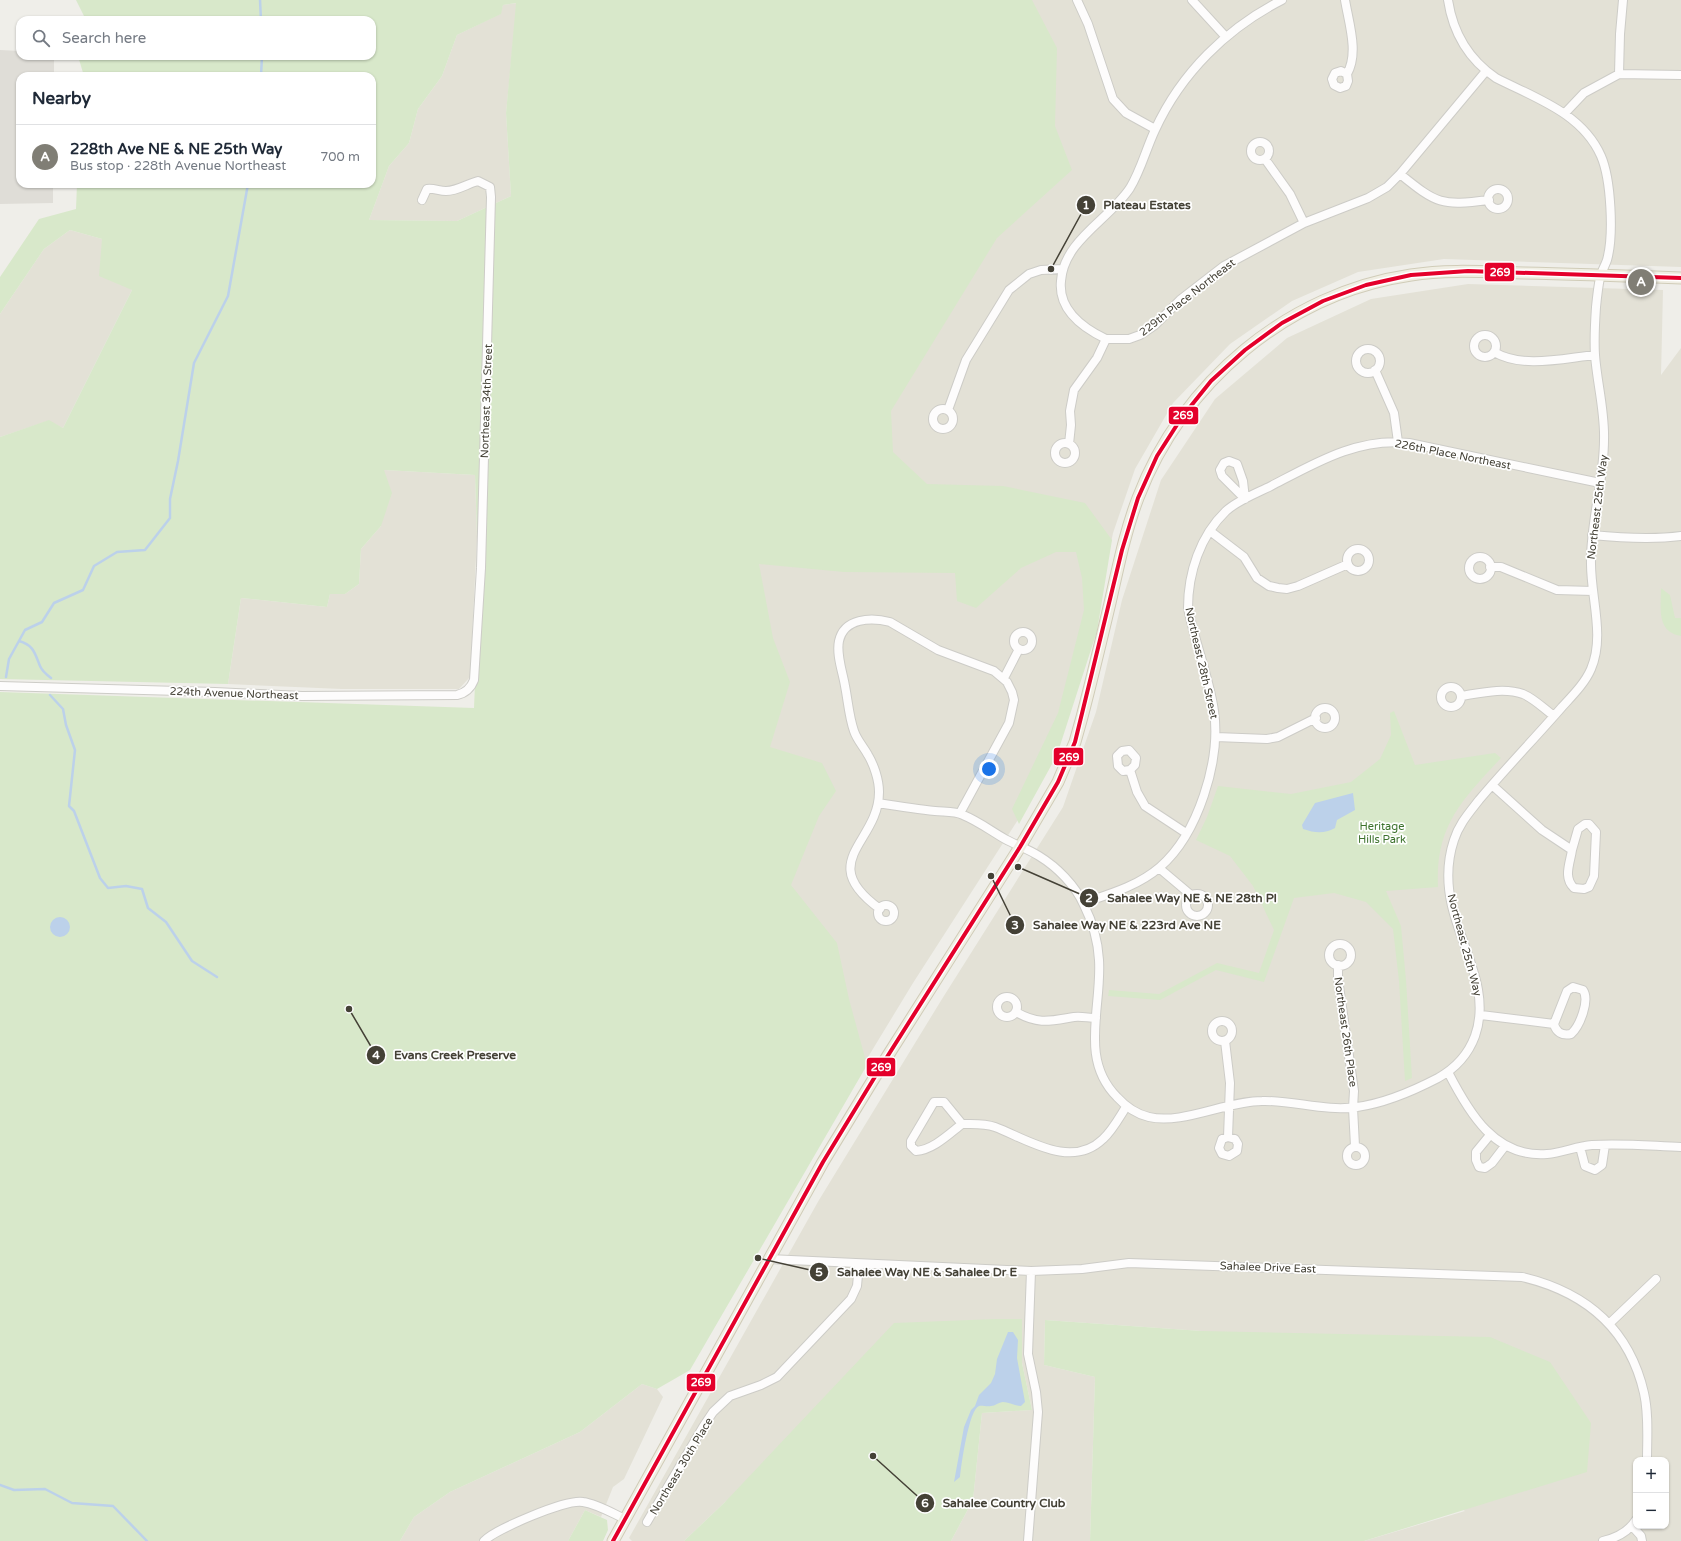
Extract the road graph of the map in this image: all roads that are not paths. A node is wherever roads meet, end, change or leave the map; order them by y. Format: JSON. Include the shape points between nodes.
{"nodes":[{"id":1,"x":1077,"y":0,"type":"edge"},
{"id":2,"x":1192,"y":0,"type":"edge"},
{"id":3,"x":1282,"y":0,"type":"edge"},
{"id":4,"x":1345,"y":0,"type":"edge"},
{"id":5,"x":1448,"y":0,"type":"edge"},
{"id":6,"x":1623,"y":0,"type":"edge"},
{"id":7,"x":1225,"y":36,"type":"junction"},
{"id":8,"x":1486,"y":71,"type":"junction"},
{"id":9,"x":1347,"y":74,"type":"dead end"},
{"id":10,"x":1619,"y":74,"type":"junction"},
{"id":11,"x":1681,"y":75,"type":"edge"},
{"id":12,"x":1565,"y":113,"type":"junction"},
{"id":13,"x":1155,"y":129,"type":"junction"},
{"id":14,"x":1265,"y":159,"type":"dead end"},
{"id":15,"x":1400,"y":174,"type":"junction"},
{"id":16,"x":422,"y":200,"type":"dead end"},
{"id":17,"x":1489,"y":200,"type":"dead end"},
{"id":18,"x":1304,"y":223,"type":"junction"},
{"id":19,"x":1063,"y":270,"type":"junction"},
{"id":20,"x":1600,"y":275,"type":"junction"},
{"id":21,"x":1681,"y":278,"type":"edge"},
{"id":22,"x":1106,"y":339,"type":"junction"},
{"id":23,"x":1494,"y":352,"type":"dead end"},
{"id":24,"x":1595,"y":355,"type":"junction"},
{"id":25,"x":1375,"y":370,"type":"dead end"},
{"id":26,"x":948,"y":410,"type":"dead end"},
{"id":27,"x":1398,"y":442,"type":"junction"},
{"id":28,"x":1069,"y":444,"type":"dead end"},
{"id":29,"x":1600,"y":483,"type":"junction"},
{"id":30,"x":1245,"y":499,"type":"joint"},
{"id":31,"x":1210,"y":531,"type":"junction"},
{"id":32,"x":1592,"y":535,"type":"junction"},
{"id":33,"x":1681,"y":536,"type":"edge"},
{"id":34,"x":1348,"y":564,"type":"dead end"},
{"id":35,"x":1490,"y":568,"type":"dead end"},
{"id":36,"x":1593,"y":591,"type":"junction"},
{"id":37,"x":1019,"y":649,"type":"dead end"},
{"id":38,"x":1004,"y":678,"type":"junction"},
{"id":39,"x":0,"y":686,"type":"edge"},
{"id":40,"x":467,"y":690,"type":"joint"},
{"id":41,"x":1461,"y":696,"type":"dead end"},
{"id":42,"x":1554,"y":716,"type":"junction"},
{"id":43,"x":1316,"y":718,"type":"dead end"},
{"id":44,"x":1216,"y":737,"type":"junction"},
{"id":45,"x":1130,"y":770,"type":"dead end"},
{"id":46,"x":1492,"y":785,"type":"junction"},
{"id":47,"x":878,"y":803,"type":"junction"},
{"id":48,"x":960,"y":812,"type":"junction"},
{"id":49,"x":1186,"y":833,"type":"junction"},
{"id":50,"x":1020,"y":847,"type":"junction"},
{"id":51,"x":1572,"y":850,"type":"junction"},
{"id":52,"x":1159,"y":868,"type":"junction"},
{"id":53,"x":1191,"y":896,"type":"dead end"},
{"id":54,"x":1083,"y":903,"type":"junction"},
{"id":55,"x":880,"y":908,"type":"dead end"},
{"id":56,"x":1338,"y":966,"type":"dead end"},
{"id":57,"x":1016,"y":1012,"type":"dead end"},
{"id":58,"x":1481,"y":1015,"type":"junction"},
{"id":59,"x":1096,"y":1018,"type":"junction"},
{"id":60,"x":1554,"y":1024,"type":"junction"},
{"id":61,"x":1225,"y":1040,"type":"dead end"},
{"id":62,"x":1448,"y":1072,"type":"junction"},
{"id":63,"x":1228,"y":1104,"type":"junction"},
{"id":64,"x":1126,"y":1108,"type":"junction"},
{"id":65,"x":1353,"y":1108,"type":"junction"},
{"id":66,"x":962,"y":1124,"type":"junction"},
{"id":67,"x":1490,"y":1135,"type":"junction"},
{"id":68,"x":1228,"y":1137,"type":"dead end"},
{"id":69,"x":1605,"y":1145,"type":"junction"},
{"id":70,"x":1355,"y":1146,"type":"dead end"},
{"id":71,"x":1505,"y":1146,"type":"junction"},
{"id":72,"x":1580,"y":1147,"type":"junction"},
{"id":73,"x":1681,"y":1147,"type":"edge"},
{"id":74,"x":768,"y":1259,"type":"junction"},
{"id":75,"x":859,"y":1264,"type":"junction"},
{"id":76,"x":1031,"y":1270,"type":"junction"},
{"id":77,"x":1656,"y":1279,"type":"dead end"},
{"id":78,"x":1610,"y":1323,"type":"junction"},
{"id":79,"x":1647,"y":1457,"type":"edge"},
{"id":80,"x":625,"y":1519,"type":"junction"},
{"id":81,"x":647,"y":1522,"type":"dead end"},
{"id":82,"x":1633,"y":1524,"type":"edge"},
{"id":83,"x":1637,"y":1529,"type":"edge"},
{"id":84,"x":484,"y":1541,"type":"edge"},
{"id":85,"x":613,"y":1541,"type":"edge"},
{"id":86,"x":1028,"y":1541,"type":"edge"},
{"id":87,"x":1603,"y":1541,"type":"edge"},
{"id":88,"x":1642,"y":1541,"type":"edge"}],
"edges":[{"from":1,"to":13,"type":"street","via":[[1113,99],[1126,113]]},
{"from":2,"to":7,"type":"street"},
{"from":3,"to":7,"type":"street"},
{"from":4,"to":9,"type":"street","via":[[1353,52],[1352,65]]},
{"from":5,"to":8,"type":"street","name":"Northeast 25th Way","via":[[1456,33]]},
{"from":6,"to":10,"type":"street"},
{"from":7,"to":13,"type":"street","via":[[1190,73],[1168,104]]},
{"from":8,"to":12,"type":"street","name":"Northeast 25th Way"},
{"from":8,"to":15,"type":"street","name":"229th Place Northeast"},
{"from":10,"to":11,"type":"street"},
{"from":10,"to":12,"type":"street","via":[[1584,93]]},
{"from":12,"to":20,"type":"street","name":"Northeast 25th Way","via":[[1586,132],[1606,171],[1610,208],[1609,247],[1607,261]]},
{"from":13,"to":19,"type":"street","via":[[1130,188],[1078,243]]},
{"from":14,"to":18,"type":"street","via":[[1290,194]]},
{"from":15,"to":17,"type":"street","via":[[1422,192],[1445,203]]},
{"from":15,"to":18,"type":"street","name":"229th Place Northeast","via":[[1368,198]]},
{"from":16,"to":40,"type":"street","name":"Northeast 34th Street","via":[[427,189],[451,190],[478,181],[490,187],[481,568],[474,680]]},
{"from":18,"to":22,"type":"street","name":"229th Place Northeast","via":[[1224,266],[1140,335],[1123,340]]},
{"from":19,"to":22,"type":"street","name":"229th Place Northeast","via":[[1061,293],[1067,309],[1087,328]]},
{"from":19,"to":26,"type":"street","via":[[1041,270],[1029,274],[1009,290],[966,360]]},
{"from":20,"to":21,"type":"main road"},
{"from":20,"to":24,"type":"street","name":"Northeast 25th Way"},
{"from":20,"to":50,"type":"main road","via":[[1476,271],[1434,272],[1386,280],[1326,299],[1292,317],[1243,351],[1221,370],[1181,416],[1152,464],[1124,542],[1075,742],[1058,782]]},
{"from":22,"to":28,"type":"street","via":[[1097,358],[1074,390],[1070,411]]},
{"from":23,"to":24,"type":"street","via":[[1510,358],[1529,360]]},
{"from":24,"to":29,"type":"street","name":"Northeast 25th Way","via":[[1604,433]]},
{"from":25,"to":27,"type":"street","via":[[1394,413]]},
{"from":27,"to":29,"type":"street","name":"226th Place Northeast"},
{"from":27,"to":30,"type":"street","name":"226th Place Northeast","via":[[1381,442],[1343,450]]},
{"from":29,"to":32,"type":"street","name":"Northeast 25th Way"},
{"from":30,"to":31,"type":"street","name":"Northeast 28th Street","via":[[1226,511]]},
{"from":31,"to":34,"type":"street","via":[[1244,557],[1257,578],[1269,586],[1287,589],[1298,586]]},
{"from":31,"to":44,"type":"street","name":"Northeast 28th Street","via":[[1199,549],[1192,569],[1188,608],[1214,710]]},
{"from":32,"to":33,"type":"street","via":[[1631,539]]},
{"from":32,"to":36,"type":"street","name":"Northeast 25th Way","via":[[1590,561]]},
{"from":35,"to":36,"type":"street","via":[[1501,567],[1557,590]]},
{"from":36,"to":42,"type":"street","name":"Northeast 25th Way","via":[[1597,637],[1594,663],[1582,685]]},
{"from":37,"to":38,"type":"street"},
{"from":38,"to":47,"type":"street","via":[[994,671],[938,650],[890,622],[859,620],[851,624],[839,641],[839,656],[854,730],[872,764],[879,792]]},
{"from":38,"to":48,"type":"street","via":[[1014,700],[1009,723]]},
{"from":39,"to":40,"type":"street","name":"224th Avenue Northeast","via":[[302,696],[457,695]]},
{"from":41,"to":42,"type":"street","via":[[1515,692],[1531,699]]},
{"from":42,"to":46,"type":"street","name":"Northeast 25th Way"},
{"from":43,"to":44,"type":"street","via":[[1278,737]]},
{"from":44,"to":49,"type":"street","name":"Northeast 28th Street","via":[[1212,768],[1205,792]]},
{"from":45,"to":49,"type":"street","via":[[1145,806]]},
{"from":46,"to":51,"type":"street","via":[[1542,830]]},
{"from":46,"to":58,"type":"street","name":"Northeast 25th Way","via":[[1463,820],[1455,834],[1449,864],[1451,904],[1474,972]]},
{"from":47,"to":48,"type":"street"},
{"from":47,"to":55,"type":"street","via":[[872,820],[853,853],[850,872],[858,890]]},
{"from":48,"to":50,"type":"street"},
{"from":49,"to":52,"type":"street","name":"Northeast 28th Street","via":[[1180,845]]},
{"from":50,"to":54,"type":"street","via":[[1038,855],[1059,871]]},
{"from":50,"to":74,"type":"main road","via":[[887,1057]]},
{"from":51,"to":51,"type":"street","via":[[1578,829],[1584,824],[1589,824],[1596,832],[1594,876],[1589,887],[1584,889],[1574,888],[1568,883]]},
{"from":52,"to":53,"type":"street"},
{"from":52,"to":54,"type":"street","name":"Northeast 28th Street","via":[[1122,890]]},
{"from":54,"to":59,"type":"street","via":[[1100,957]]},
{"from":56,"to":65,"type":"street","name":"Northeast 26th Place","via":[[1354,1091]]},
{"from":57,"to":59,"type":"street","via":[[1026,1018],[1042,1022],[1076,1017]]},
{"from":58,"to":60,"type":"street"},
{"from":58,"to":62,"type":"street","name":"Northeast 25th Way","via":[[1471,1046],[1462,1060]]},
{"from":59,"to":64,"type":"street","via":[[1095,1051],[1098,1068],[1103,1081]]},
{"from":60,"to":60,"type":"street","via":[[1559,1032],[1565,1035],[1576,1030],[1585,1000],[1583,990],[1573,987],[1567,991]]},
{"from":61,"to":63,"type":"street","via":[[1230,1077]]},
{"from":62,"to":65,"type":"street","name":"Northeast 25th Way","via":[[1416,1089],[1380,1102]]},
{"from":62,"to":67,"type":"street","via":[[1476,1121]]},
{"from":63,"to":64,"type":"street","name":"Northeast 25th Way","via":[[1162,1119]]},
{"from":63,"to":65,"type":"street","name":"Northeast 25th Way","via":[[1261,1101]]},
{"from":63,"to":68,"type":"street"},
{"from":64,"to":66,"type":"street","via":[[1104,1139],[1087,1149],[1076,1151],[1048,1150],[994,1126]]},
{"from":65,"to":70,"type":"street","name":"Northeast 26th Place"},
{"from":66,"to":66,"type":"street","via":[[944,1102],[934,1102],[911,1141],[911,1146],[916,1152],[925,1150]]},
{"from":67,"to":71,"type":"street"},
{"from":67,"to":71,"type":"street","via":[[1476,1152],[1479,1167],[1485,1168],[1492,1163]]},
{"from":69,"to":72,"type":"street"},
{"from":69,"to":72,"type":"street","via":[[1602,1165],[1595,1170],[1585,1166]]},
{"from":69,"to":73,"type":"street"},
{"from":71,"to":72,"type":"street","via":[[1534,1154],[1549,1154]]},
{"from":74,"to":75,"type":"street","name":"Sahalee Drive East"},
{"from":74,"to":80,"type":"main road"},
{"from":75,"to":76,"type":"street","name":"Sahalee Drive East"},
{"from":75,"to":81,"type":"street","name":"Northeast 30th Place","via":[[857,1286],[851,1299],[777,1377],[730,1396],[713,1412]]},
{"from":76,"to":78,"type":"street","name":"Sahalee Drive East","via":[[1082,1269],[1129,1263],[1510,1275],[1542,1281],[1560,1288],[1580,1299]]},
{"from":76,"to":86,"type":"street","via":[[1028,1354],[1038,1412]]},
{"from":77,"to":78,"type":"street"},
{"from":78,"to":79,"type":"street","name":"Sahalee Drive East","via":[[1630,1353],[1644,1394]]},
{"from":80,"to":84,"type":"street","via":[[596,1506],[575,1502],[503,1529]]},
{"from":80,"to":85,"type":"main road"},
{"from":82,"to":87,"type":"street","via":[[1622,1534]]},
{"from":83,"to":88,"type":"street"}]}
